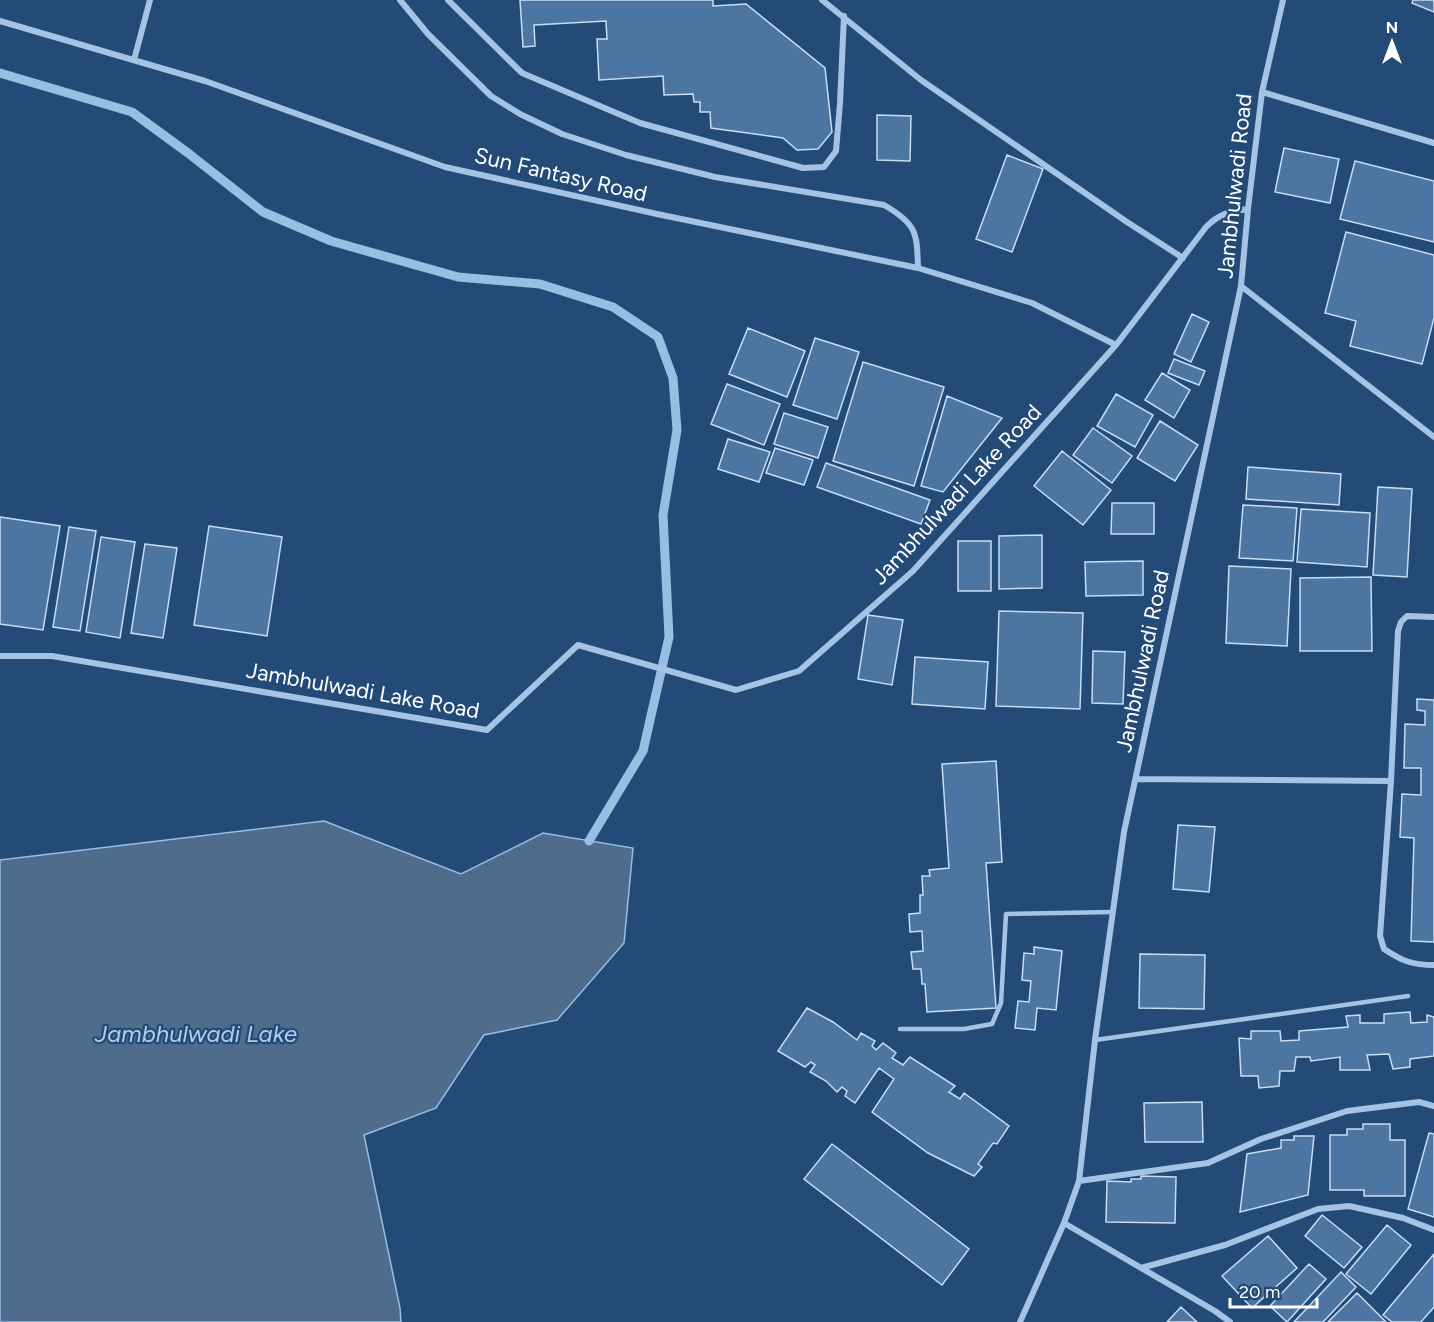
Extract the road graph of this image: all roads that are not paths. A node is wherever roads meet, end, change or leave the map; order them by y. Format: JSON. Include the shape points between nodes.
{"nodes":[{"id":1,"x":150,"y":0,"type":"edge"},
{"id":2,"x":400,"y":0,"type":"edge"},
{"id":3,"x":448,"y":0,"type":"edge"},
{"id":4,"x":822,"y":0,"type":"edge"},
{"id":5,"x":1283,"y":0,"type":"edge"},
{"id":6,"x":844,"y":16,"type":"junction"},
{"id":7,"x":0,"y":21,"type":"edge"},
{"id":8,"x":134,"y":60,"type":"junction"},
{"id":9,"x":1262,"y":92,"type":"junction"},
{"id":10,"x":1434,"y":143,"type":"edge"},
{"id":11,"x":1248,"y":208,"type":"junction"},
{"id":12,"x":1183,"y":258,"type":"junction"},
{"id":13,"x":918,"y":268,"type":"junction"},
{"id":14,"x":1241,"y":286,"type":"junction"},
{"id":15,"x":1116,"y":345,"type":"junction"},
{"id":16,"x":1434,"y":437,"type":"edge"},
{"id":17,"x":1434,"y":617,"type":"edge"},
{"id":18,"x":0,"y":656,"type":"edge"},
{"id":19,"x":1136,"y":779,"type":"junction"},
{"id":20,"x":1391,"y":781,"type":"junction"},
{"id":21,"x":1113,"y":912,"type":"junction"},
{"id":22,"x":1434,"y":964,"type":"edge"},
{"id":23,"x":1408,"y":996,"type":"dead end"},
{"id":24,"x":900,"y":1029,"type":"dead end"},
{"id":25,"x":1095,"y":1040,"type":"junction"},
{"id":26,"x":1434,"y":1106,"type":"edge"},
{"id":27,"x":1079,"y":1181,"type":"junction"},
{"id":28,"x":1064,"y":1223,"type":"junction"},
{"id":29,"x":1434,"y":1230,"type":"edge"},
{"id":30,"x":1141,"y":1268,"type":"junction"},
{"id":31,"x":1020,"y":1322,"type":"edge"},
{"id":32,"x":1230,"y":1322,"type":"edge"}],
"edges":[{"from":1,"to":8,"type":"street"},
{"from":2,"to":13,"type":"street","via":[[428,34],[491,96],[520,114],[562,134],[626,155],[715,177],[884,205],[904,217],[914,231]]},
{"from":3,"to":6,"type":"street","via":[[522,73],[640,123],[803,168],[824,167],[836,151]]},
{"from":4,"to":6,"type":"street"},
{"from":5,"to":9,"type":"street","name":"Jambhulwadi Road"},
{"from":6,"to":12,"type":"street","via":[[921,80]]},
{"from":7,"to":8,"type":"street","name":"Sun Fantasy Road"},
{"from":8,"to":13,"type":"street","name":"Sun Fantasy Road","via":[[205,81],[445,167]]},
{"from":9,"to":10,"type":"street"},
{"from":9,"to":11,"type":"street","name":"Jambhulwadi Road"},
{"from":11,"to":12,"type":"street","name":"Jambhulwadi Lake Road","via":[[1215,217]]},
{"from":11,"to":14,"type":"street","name":"Jambhulwadi Road"},
{"from":12,"to":15,"type":"street","name":"Jambhulwadi Lake Road"},
{"from":13,"to":15,"type":"street","name":"Sun Fantasy Road","via":[[1032,303]]},
{"from":14,"to":16,"type":"street"},
{"from":14,"to":19,"type":"street","name":"Jambhulwadi Road"},
{"from":15,"to":18,"type":"street","name":"Jambhulwadi Lake Road","via":[[913,572],[799,671],[736,690],[578,645],[487,730],[52,656]]},
{"from":17,"to":20,"type":"street","via":[[1407,616],[1398,631]]},
{"from":19,"to":20,"type":"street"},
{"from":19,"to":21,"type":"street","name":"Jambhulwadi Road"},
{"from":20,"to":22,"type":"street","via":[[1380,936],[1384,949],[1397,958],[1414,964]]},
{"from":21,"to":24,"type":"lane","via":[[1006,914],[1000,1003],[992,1024],[964,1029]]},
{"from":21,"to":25,"type":"street","name":"Jambhulwadi Road"},
{"from":23,"to":25,"type":"lane"},
{"from":25,"to":27,"type":"street","name":"Jambhulwadi Road"},
{"from":26,"to":27,"type":"street","via":[[1419,1102],[1347,1111],[1261,1139],[1208,1162]]},
{"from":27,"to":28,"type":"street","name":"Jambhulwadi Road"},
{"from":28,"to":30,"type":"street"},
{"from":28,"to":31,"type":"street","name":"Jambhulwadi Road"},
{"from":29,"to":30,"type":"street","via":[[1403,1218],[1349,1206],[1318,1209],[1225,1245]]},
{"from":30,"to":32,"type":"street"}]}
